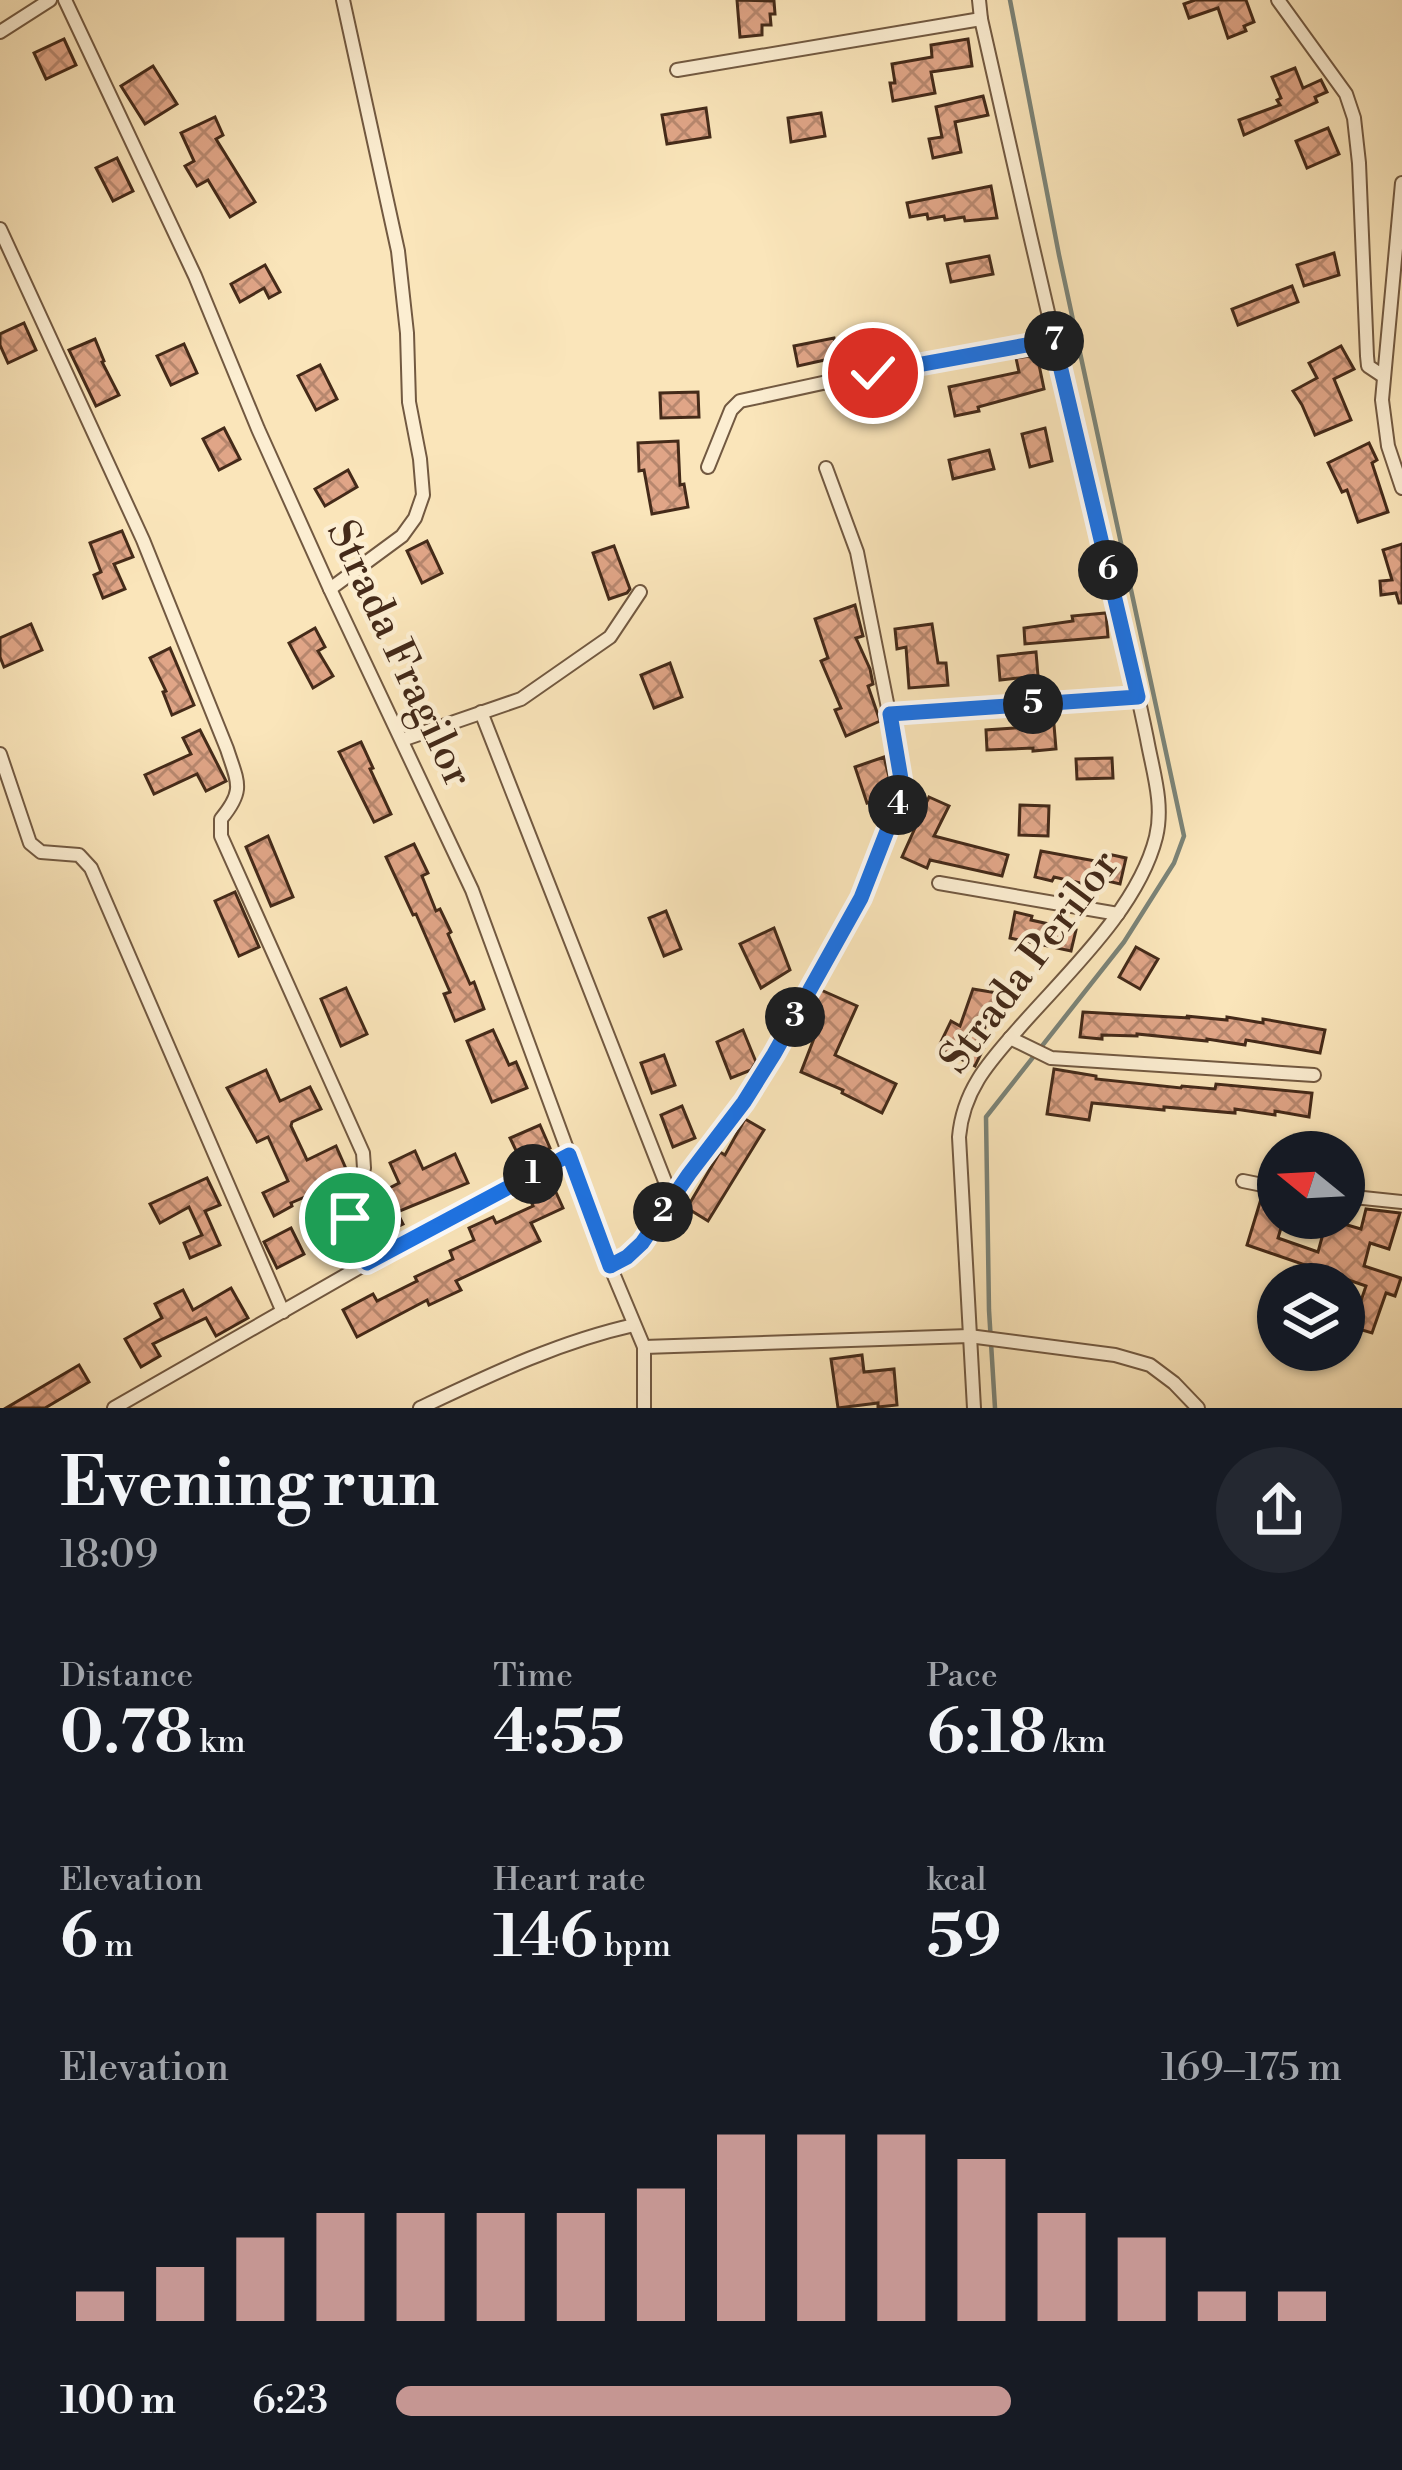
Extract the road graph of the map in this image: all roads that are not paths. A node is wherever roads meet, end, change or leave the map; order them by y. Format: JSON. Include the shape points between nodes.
{"nodes":[{"id":1,"x":50,"y":0,"type":"edge"},
{"id":2,"x":65,"y":0,"type":"edge"},
{"id":3,"x":343,"y":0,"type":"edge"},
{"id":4,"x":979,"y":0,"type":"edge"},
{"id":5,"x":1278,"y":0,"type":"edge"},
{"id":6,"x":981,"y":19,"type":"junction"},
{"id":7,"x":0,"y":32,"type":"edge"},
{"id":8,"x":676,"y":70,"type":"dead end"},
{"id":9,"x":1402,"y":183,"type":"edge"},
{"id":10,"x":0,"y":229,"type":"edge"},
{"id":11,"x":1054,"y":340,"type":"junction"},
{"id":12,"x":1383,"y":376,"type":"junction"},
{"id":13,"x":708,"y":466,"type":"dead end"},
{"id":14,"x":826,"y":468,"type":"dead end"},
{"id":15,"x":1402,"y":488,"type":"edge"},
{"id":16,"x":330,"y":589,"type":"junction"},
{"id":17,"x":640,"y":592,"type":"dead end"},
{"id":18,"x":1138,"y":697,"type":"junction"},
{"id":19,"x":482,"y":712,"type":"junction"},
{"id":20,"x":890,"y":714,"type":"junction"},
{"id":21,"x":402,"y":740,"type":"junction"},
{"id":22,"x":0,"y":754,"type":"edge"},
{"id":23,"x":939,"y":883,"type":"dead end"},
{"id":24,"x":1118,"y":914,"type":"junction"},
{"id":25,"x":1010,"y":1038,"type":"junction"},
{"id":26,"x":1314,"y":1075,"type":"dead end"},
{"id":27,"x":569,"y":1155,"type":"junction"},
{"id":28,"x":1243,"y":1181,"type":"dead end"},
{"id":29,"x":1257,"y":1184,"type":"edge"},
{"id":30,"x":673,"y":1198,"type":"junction"},
{"id":31,"x":1365,"y":1198,"type":"edge"},
{"id":32,"x":1402,"y":1202,"type":"edge"},
{"id":33,"x":367,"y":1263,"type":"junction"},
{"id":34,"x":610,"y":1266,"type":"junction"},
{"id":35,"x":284,"y":1312,"type":"junction"},
{"id":36,"x":634,"y":1325,"type":"junction"},
{"id":37,"x":969,"y":1336,"type":"junction"},
{"id":38,"x":644,"y":1347,"type":"junction"},
{"id":39,"x":114,"y":1408,"type":"edge"},
{"id":40,"x":420,"y":1408,"type":"edge"},
{"id":41,"x":644,"y":1408,"type":"edge"},
{"id":42,"x":974,"y":1408,"type":"edge"},
{"id":43,"x":1198,"y":1408,"type":"edge"}],
"edges":[{"from":1,"to":7,"type":"street"},
{"from":2,"to":16,"type":"street","name":"Strada Fragilor"},
{"from":3,"to":16,"type":"street","via":[[398,251],[423,495],[402,536]]},
{"from":4,"to":6,"type":"street","name":"Strada Perilor"},
{"from":5,"to":12,"type":"street","via":[[1346,94],[1354,118],[1368,366]]},
{"from":6,"to":8,"type":"street"},
{"from":6,"to":11,"type":"street","name":"Strada Perilor"},
{"from":9,"to":12,"type":"street"},
{"from":10,"to":33,"type":"street","via":[[143,540],[238,782],[221,836],[363,1153],[350,1218]]},
{"from":11,"to":13,"type":"street","via":[[740,401]]},
{"from":11,"to":18,"type":"street","name":"Strada Perilor"},
{"from":12,"to":15,"type":"street","via":[[1383,420]]},
{"from":14,"to":20,"type":"street","via":[[857,552]]},
{"from":16,"to":21,"type":"street","name":"Strada Fragilor"},
{"from":17,"to":19,"type":"street","via":[[610,637],[521,699]]},
{"from":18,"to":20,"type":"street"},
{"from":18,"to":24,"type":"street","name":"Strada Perilor","via":[[1160,806],[1144,868]]},
{"from":19,"to":21,"type":"street"},
{"from":19,"to":30,"type":"street"},
{"from":20,"to":30,"type":"street","via":[[901,795],[861,898],[744,1102]]},
{"from":21,"to":27,"type":"street","name":"Strada Fragilor","via":[[472,890]]},
{"from":22,"to":35,"type":"street","via":[[30,843],[41,852],[79,855],[91,868]]},
{"from":23,"to":24,"type":"street"},
{"from":24,"to":25,"type":"street","name":"Strada Perilor"},
{"from":25,"to":26,"type":"street","via":[[1051,1058]]},
{"from":25,"to":37,"type":"street","name":"Strada Perilor","via":[[977,1080],[961,1121]]},
{"from":27,"to":33,"type":"street"},
{"from":27,"to":34,"type":"street","name":"Strada Fragilor"},
{"from":28,"to":29,"type":"street"},
{"from":30,"to":34,"type":"street","via":[[642,1243]]},
{"from":31,"to":32,"type":"street"},
{"from":33,"to":35,"type":"street"},
{"from":34,"to":36,"type":"street","name":"Strada Fragilor"},
{"from":35,"to":39,"type":"street"},
{"from":36,"to":38,"type":"street","name":"Strada Fragilor"},
{"from":36,"to":40,"type":"street","via":[[535,1354]]},
{"from":37,"to":38,"type":"street"},
{"from":37,"to":42,"type":"street","name":"Strada Perilor"},
{"from":37,"to":43,"type":"street","via":[[1150,1366]]},
{"from":38,"to":41,"type":"street"}]}
